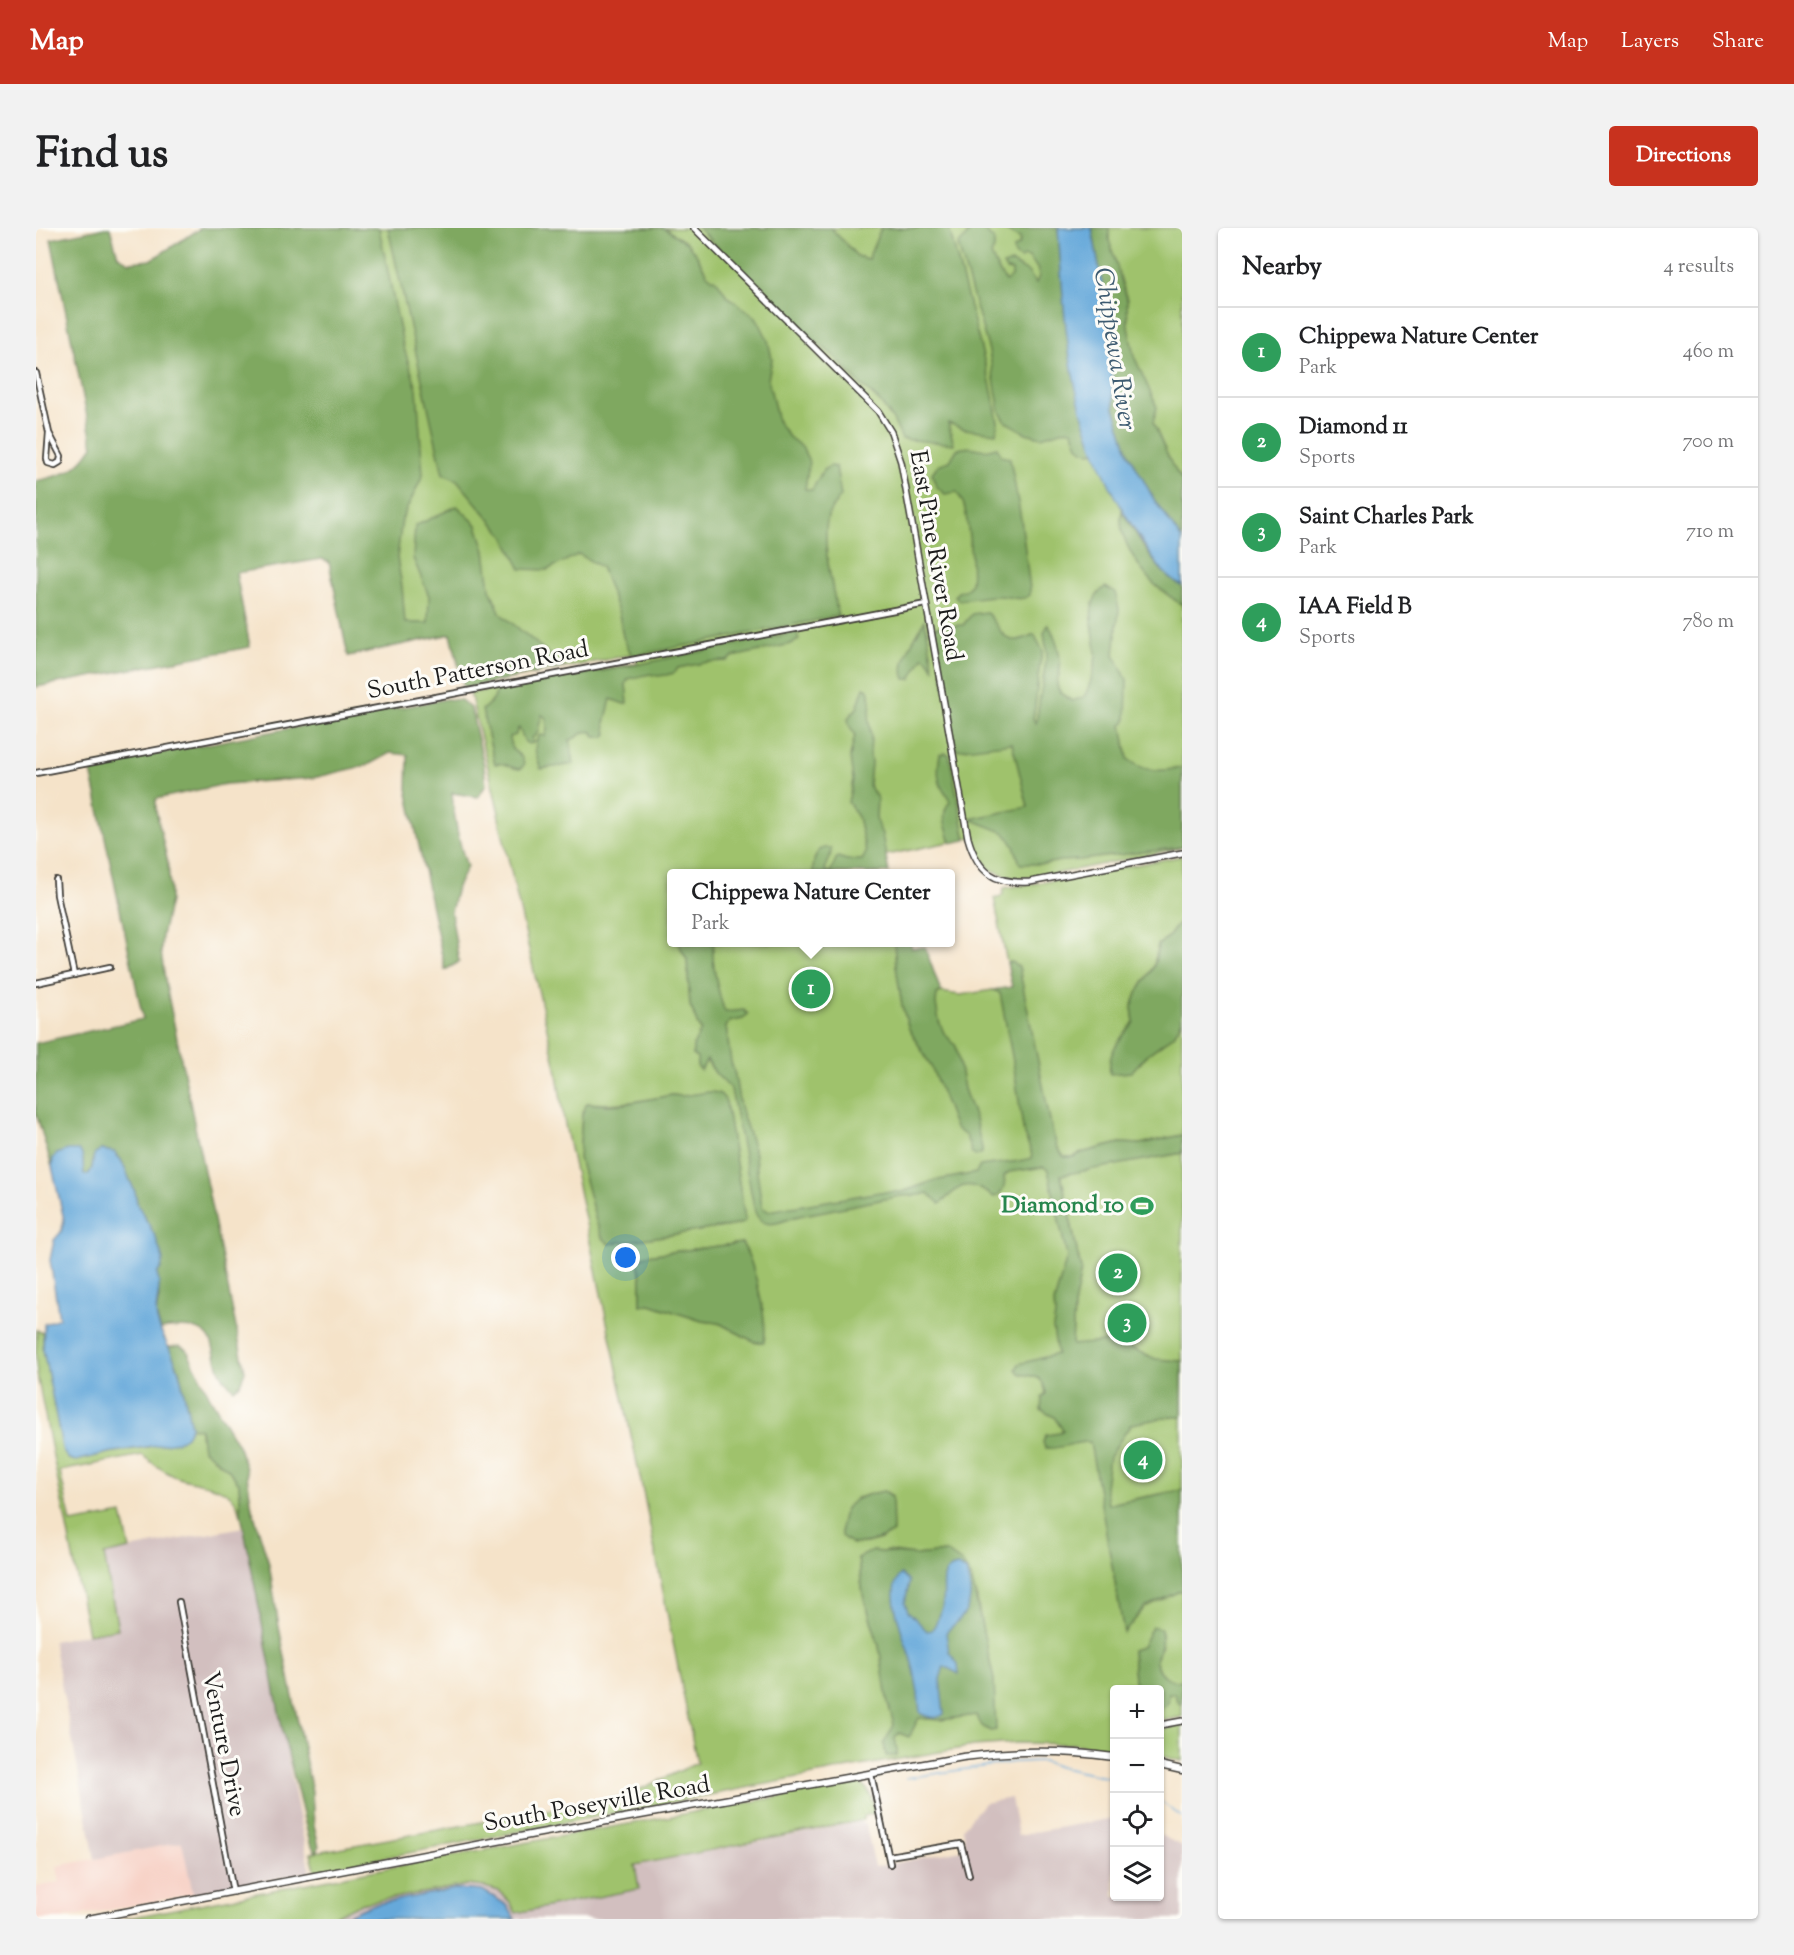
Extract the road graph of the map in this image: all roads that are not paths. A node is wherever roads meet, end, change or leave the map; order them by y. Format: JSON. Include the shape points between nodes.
{"nodes":[{"id":1,"x":694,"y":228,"type":"edge"},
{"id":2,"x":36,"y":373,"type":"edge"},
{"id":3,"x":49,"y":433,"type":"junction"},
{"id":4,"x":926,"y":604,"type":"junction"},
{"id":5,"x":36,"y":773,"type":"edge"},
{"id":6,"x":1182,"y":853,"type":"edge"},
{"id":7,"x":56,"y":880,"type":"dead end"},
{"id":8,"x":110,"y":967,"type":"dead end"},
{"id":9,"x":74,"y":975,"type":"junction"},
{"id":10,"x":36,"y":983,"type":"edge"},
{"id":11,"x":179,"y":1602,"type":"dead end"},
{"id":12,"x":1182,"y":1721,"type":"edge"},
{"id":13,"x":1164,"y":1724,"type":"edge"},
{"id":14,"x":1110,"y":1757,"type":"edge"},
{"id":15,"x":1164,"y":1766,"type":"edge"},
{"id":16,"x":1182,"y":1770,"type":"edge"},
{"id":17,"x":871,"y":1774,"type":"junction"},
{"id":18,"x":889,"y":1856,"type":"junction"},
{"id":19,"x":890,"y":1864,"type":"dead end"},
{"id":20,"x":969,"y":1875,"type":"dead end"},
{"id":21,"x":233,"y":1892,"type":"junction"},
{"id":22,"x":88,"y":1919,"type":"edge"}],
"edges":[{"from":1,"to":4,"type":"street","name":"East Pine River Road","via":[[885,421],[901,462]]},
{"from":2,"to":3,"type":"street"},
{"from":3,"to":3,"type":"street","via":[[47,459],[55,465],[61,456]]},
{"from":4,"to":5,"type":"street","name":"South Patterson Road"},
{"from":4,"to":6,"type":"street","name":"East Pine River Road","via":[[968,838],[981,868],[998,879],[1030,882]]},
{"from":7,"to":9,"type":"street"},
{"from":8,"to":9,"type":"street"},
{"from":9,"to":10,"type":"street"},
{"from":11,"to":21,"type":"street","name":"Venture Drive"},
{"from":12,"to":13,"type":"street"},
{"from":14,"to":17,"type":"main road","name":"South Poseyville Road","via":[[1056,1751],[999,1753]]},
{"from":15,"to":16,"type":"main road"},
{"from":17,"to":18,"type":"street"},
{"from":17,"to":21,"type":"main road","name":"South Poseyville Road"},
{"from":18,"to":19,"type":"street"},
{"from":18,"to":20,"type":"street","via":[[961,1844]]},
{"from":21,"to":22,"type":"main road","name":"South Poseyville Road"}]}
